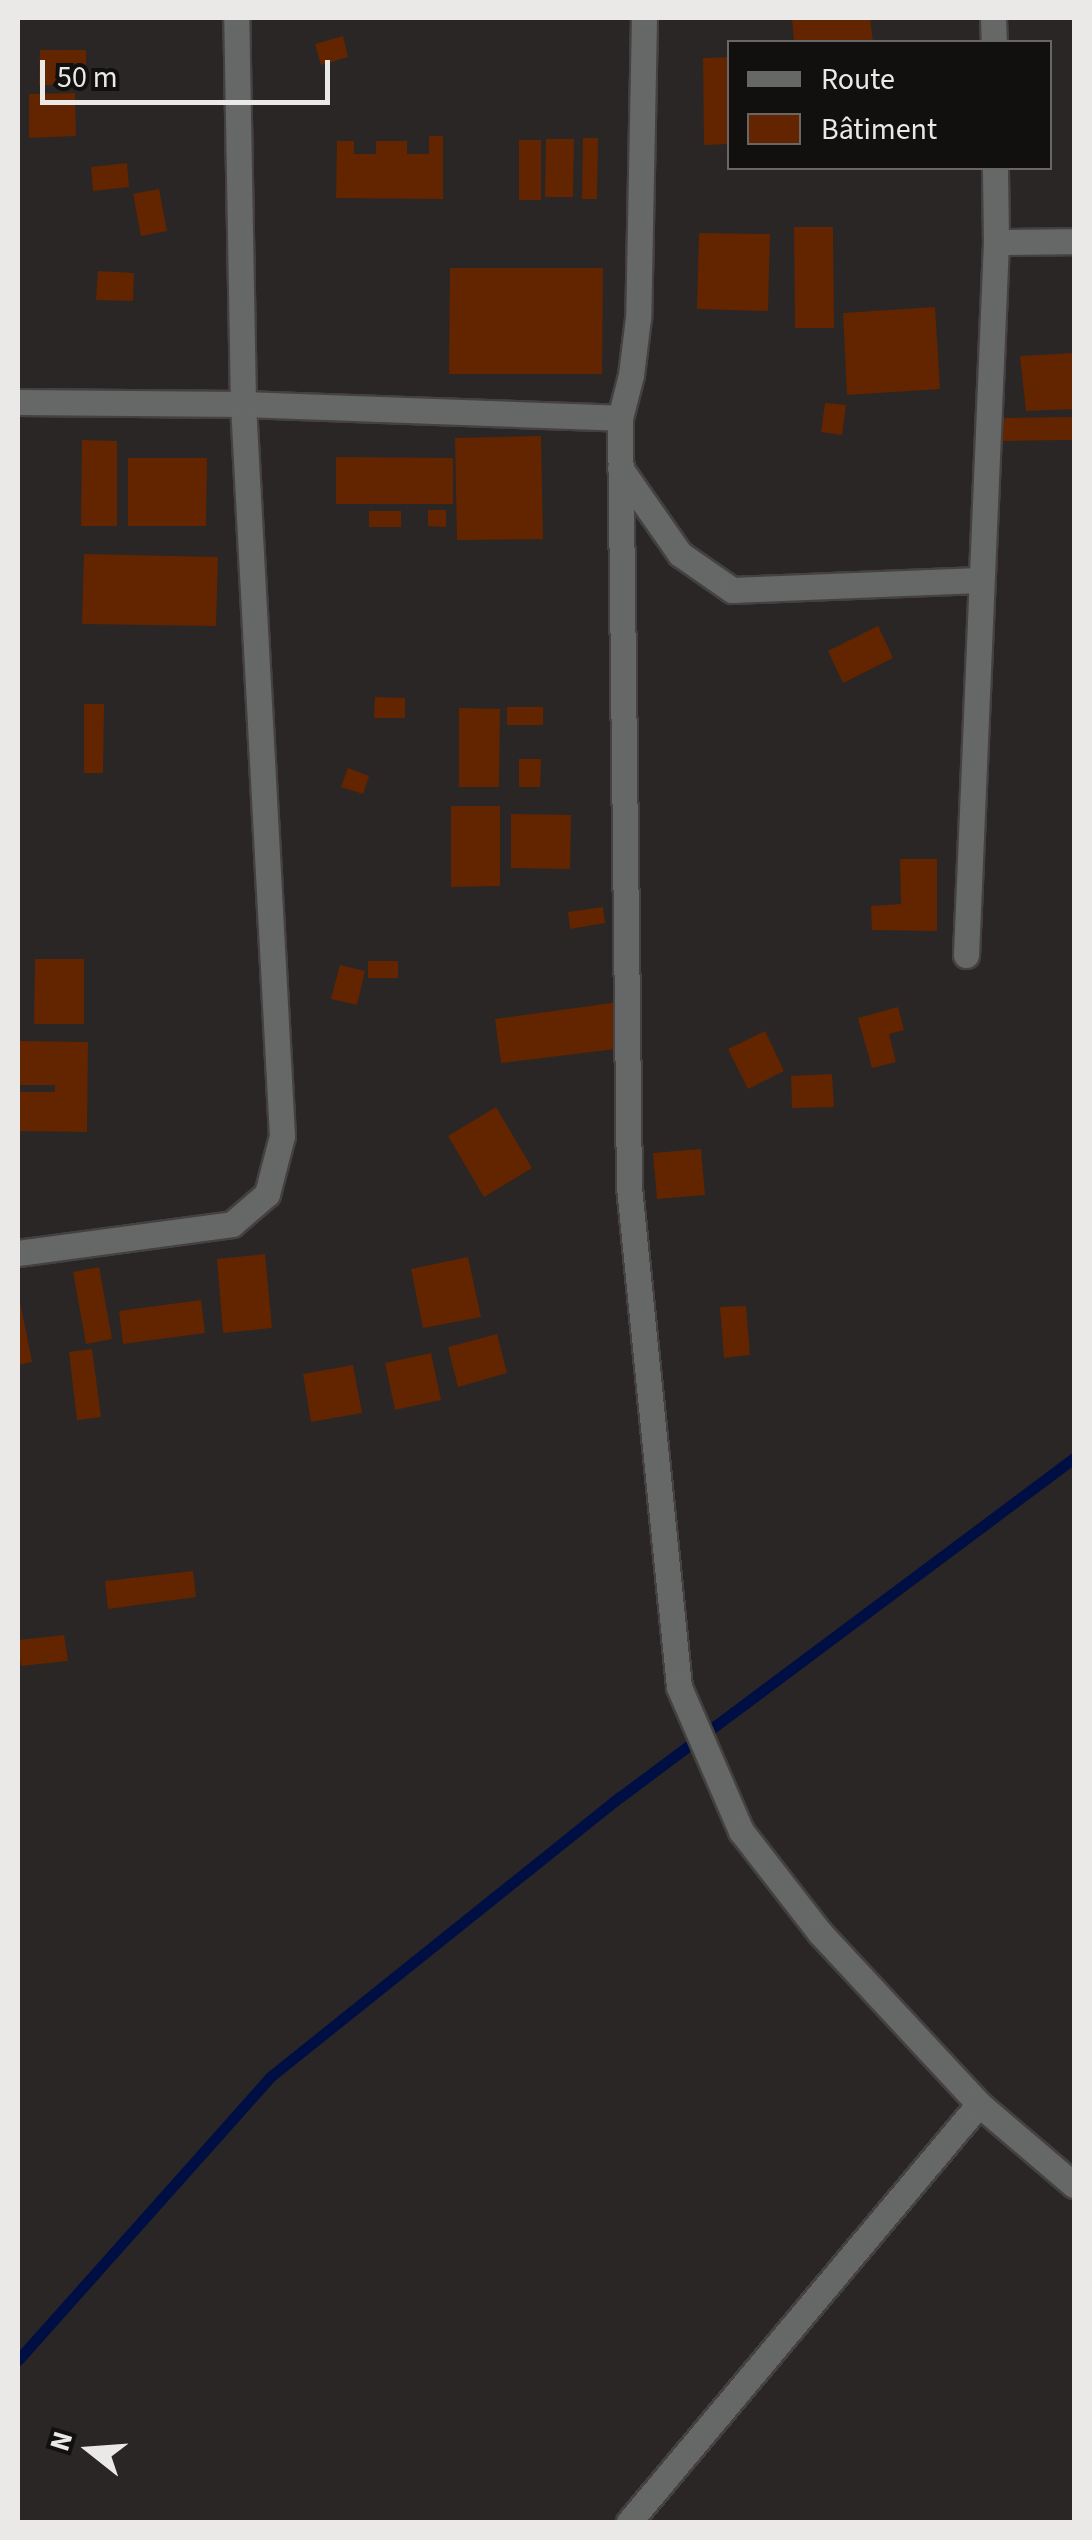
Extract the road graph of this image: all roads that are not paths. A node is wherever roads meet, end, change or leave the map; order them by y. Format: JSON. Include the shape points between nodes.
{"nodes":[{"id":1,"x":236,"y":18,"type":"edge"},
{"id":2,"x":644,"y":18,"type":"edge"},
{"id":3,"x":995,"y":170,"type":"edge"},
{"id":4,"x":1074,"y":240,"type":"edge"},
{"id":5,"x":996,"y":242,"type":"junction"},
{"id":6,"x":18,"y":402,"type":"edge"},
{"id":7,"x":243,"y":404,"type":"junction"},
{"id":8,"x":620,"y":418,"type":"junction"},
{"id":9,"x":620,"y":468,"type":"junction"},
{"id":10,"x":979,"y":580,"type":"junction"},
{"id":11,"x":966,"y":955,"type":"dead end"},
{"id":12,"x":18,"y":1252,"type":"edge"},
{"id":13,"x":978,"y":2104,"type":"junction"},
{"id":14,"x":1074,"y":2185,"type":"edge"},
{"id":15,"x":628,"y":2522,"type":"edge"}],
"edges":[{"from":1,"to":7,"type":"street"},
{"from":2,"to":8,"type":"street","via":[[638,318]]},
{"from":3,"to":5,"type":"street"},
{"from":4,"to":5,"type":"street"},
{"from":5,"to":10,"type":"street"},
{"from":6,"to":7,"type":"street"},
{"from":7,"to":8,"type":"street"},
{"from":7,"to":12,"type":"street","via":[[282,1136],[267,1194],[232,1224]]},
{"from":8,"to":9,"type":"street"},
{"from":9,"to":10,"type":"street","via":[[680,554],[732,590]]},
{"from":9,"to":13,"type":"street","via":[[629,1187],[678,1687],[741,1831],[820,1933]]},
{"from":10,"to":11,"type":"street"},
{"from":13,"to":14,"type":"street"},
{"from":13,"to":15,"type":"street"}]}
